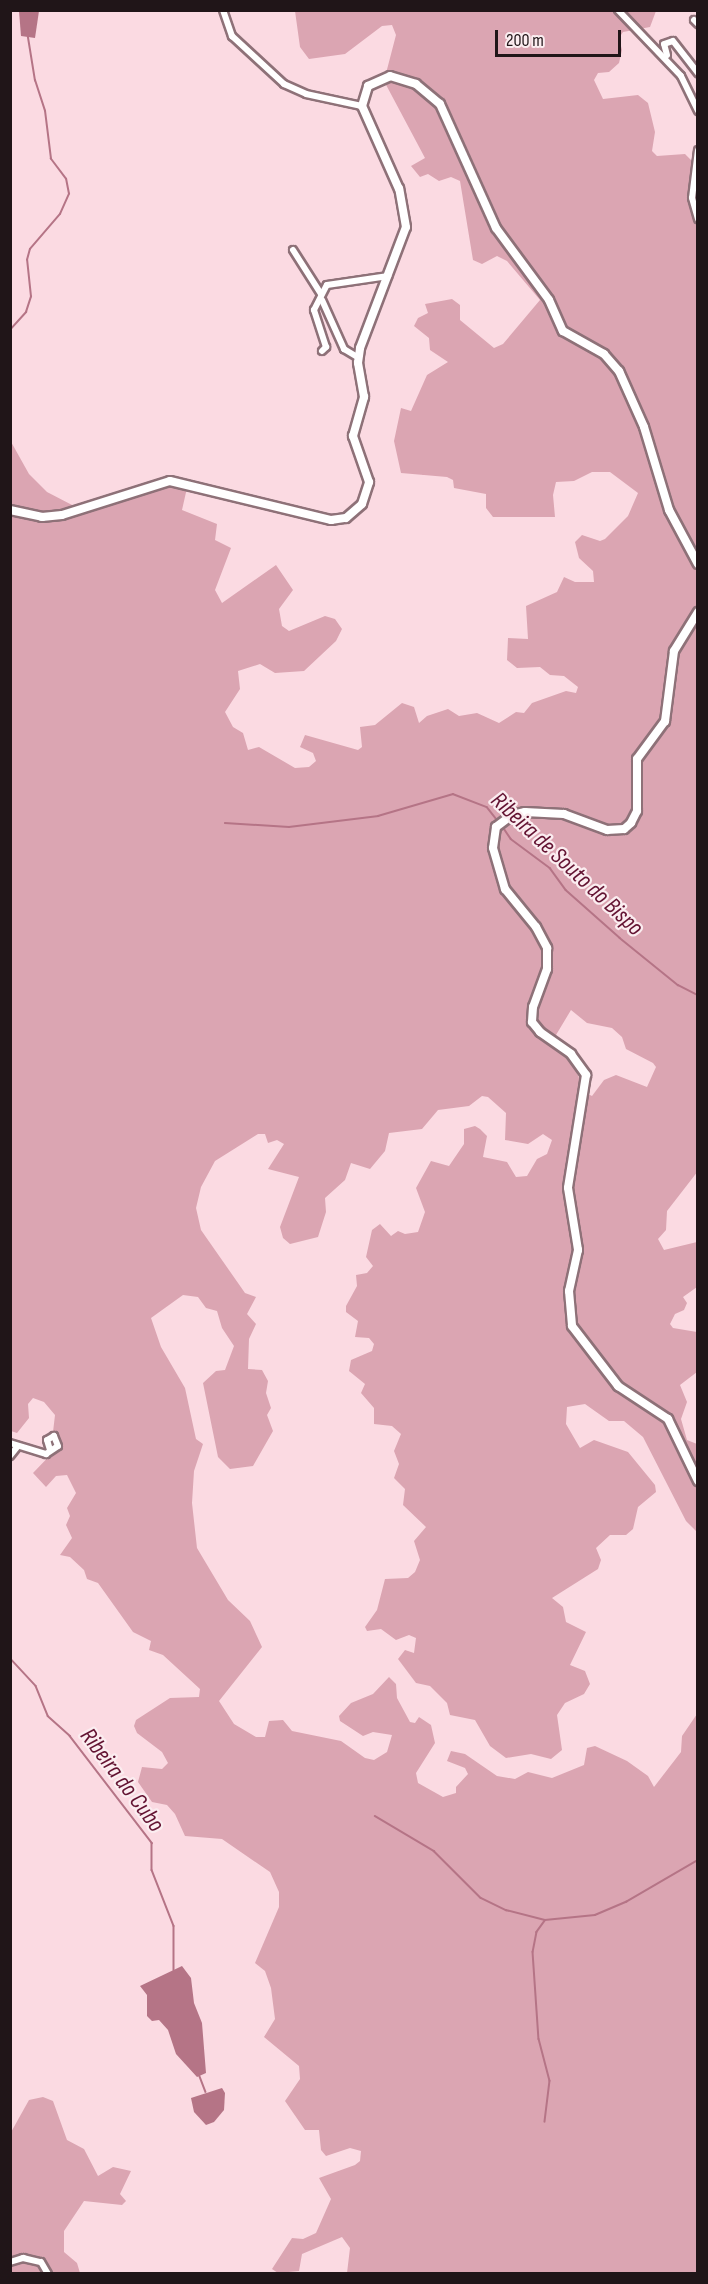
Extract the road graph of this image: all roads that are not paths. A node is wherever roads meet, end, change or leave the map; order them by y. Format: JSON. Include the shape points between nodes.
{"nodes":[{"id":1,"x":223,"y":10,"type":"edge"},
{"id":2,"x":618,"y":10,"type":"edge"},
{"id":3,"x":667,"y":60,"type":"junction"},
{"id":4,"x":698,"y":73,"type":"edge"},
{"id":5,"x":362,"y":106,"type":"junction"},
{"id":6,"x":698,"y":111,"type":"edge"},
{"id":7,"x":698,"y":150,"type":"edge"},
{"id":8,"x":695,"y":185,"type":"edge"},
{"id":9,"x":698,"y":219,"type":"edge"},
{"id":10,"x":293,"y":250,"type":"dead end"},
{"id":11,"x":388,"y":276,"type":"junction"},
{"id":12,"x":321,"y":297,"type":"junction"},
{"id":13,"x":329,"y":321,"type":"junction"},
{"id":14,"x":317,"y":323,"type":"junction"},
{"id":15,"x":322,"y":351,"type":"dead end"},
{"id":16,"x":359,"y":358,"type":"junction"},
{"id":17,"x":10,"y":510,"type":"edge"},
{"id":18,"x":698,"y":564,"type":"edge"},
{"id":19,"x":698,"y":612,"type":"edge"},
{"id":20,"x":14,"y":1445,"type":"edge"},
{"id":21,"x":50,"y":1450,"type":"dead end"},
{"id":22,"x":10,"y":1456,"type":"edge"},
{"id":23,"x":698,"y":1481,"type":"edge"},
{"id":24,"x":10,"y":2262,"type":"edge"},
{"id":25,"x":48,"y":2274,"type":"edge"}],
"edges":[{"from":1,"to":5,"type":"street","via":[[232,36],[284,84],[306,94]]},
{"from":2,"to":3,"type":"street"},
{"from":3,"to":4,"type":"street","via":[[664,44],[673,41]]},
{"from":3,"to":6,"type":"street","via":[[681,76]]},
{"from":5,"to":11,"type":"main road","via":[[405,207],[402,243]]},
{"from":5,"to":18,"type":"main road","via":[[368,86],[390,76],[416,84],[440,104],[496,228],[549,300],[563,332],[604,354],[619,371],[644,427],[669,510]]},
{"from":7,"to":8,"type":"street"},
{"from":8,"to":9,"type":"street"},
{"from":10,"to":12,"type":"street"},
{"from":11,"to":12,"type":"street","via":[[327,285]]},
{"from":11,"to":16,"type":"main road"},
{"from":12,"to":13,"type":"street"},
{"from":12,"to":14,"type":"street","via":[[314,310]]},
{"from":13,"to":14,"type":"street"},
{"from":13,"to":16,"type":"street","via":[[344,349]]},
{"from":14,"to":15,"type":"street","via":[[326,347]]},
{"from":16,"to":17,"type":"main road","via":[[364,394],[353,436],[367,472],[369,490],[362,504],[346,518],[322,519],[170,481],[62,515],[42,517]]},
{"from":19,"to":23,"type":"main road","via":[[674,651],[664,722],[638,759],[638,798],[631,823],[624,829],[608,830],[564,814],[525,812],[512,815],[496,827],[493,848],[505,889],[536,927],[547,948],[547,969],[532,1007],[532,1022],[577,1060],[587,1082],[568,1188],[578,1250],[569,1291],[572,1326],[618,1386],[668,1419]]},
{"from":20,"to":21,"type":"street","via":[[40,1455]]},
{"from":20,"to":22,"type":"street"},
{"from":24,"to":25,"type":"street","via":[[23,2258],[40,2262]]}]}
